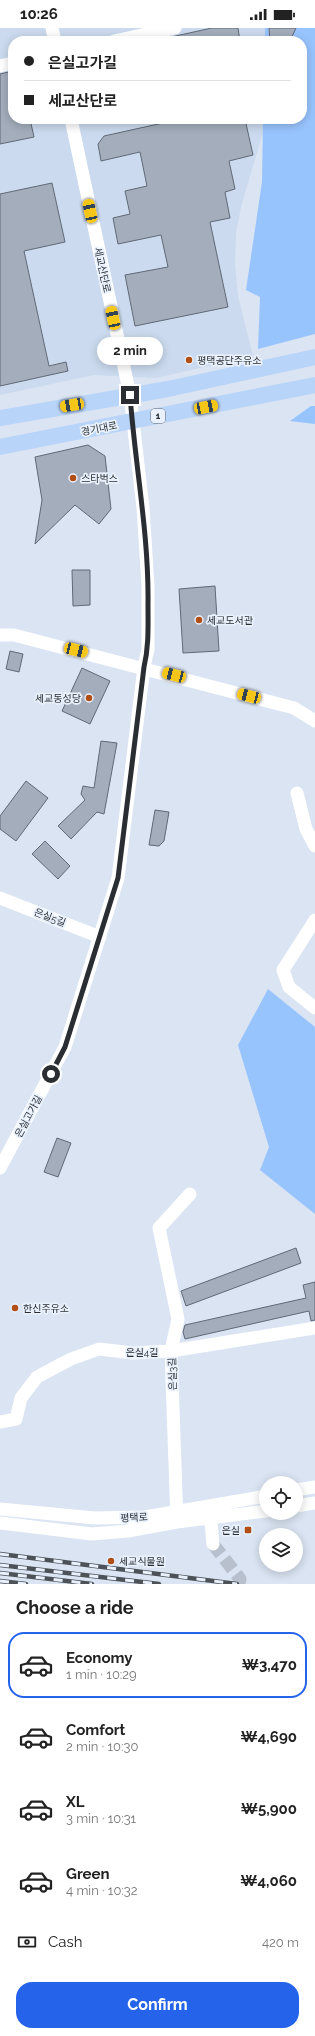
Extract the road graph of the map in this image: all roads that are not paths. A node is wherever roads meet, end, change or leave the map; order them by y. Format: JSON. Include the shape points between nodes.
{"nodes":[{"id":1,"x":175,"y":28,"type":"edge"},
{"id":2,"x":137,"y":36,"type":"edge"},
{"id":3,"x":72,"y":124,"type":"edge"},
{"id":4,"x":315,"y":357,"type":"edge"},
{"id":5,"x":315,"y":385,"type":"edge"},
{"id":6,"x":130,"y":395,"type":"junction"},
{"id":7,"x":0,"y":418,"type":"edge"},
{"id":8,"x":133,"y":422,"type":"junction"},
{"id":9,"x":0,"y":447,"type":"edge"},
{"id":10,"x":0,"y":635,"type":"edge"},
{"id":11,"x":144,"y":667,"type":"junction"},
{"id":12,"x":315,"y":721,"type":"edge"},
{"id":13,"x":297,"y":793,"type":"dead end"},
{"id":14,"x":315,"y":846,"type":"edge"},
{"id":15,"x":0,"y":898,"type":"edge"},
{"id":16,"x":315,"y":920,"type":"edge"},
{"id":17,"x":100,"y":936,"type":"junction"},
{"id":18,"x":315,"y":1008,"type":"edge"},
{"id":19,"x":0,"y":1168,"type":"edge"},
{"id":20,"x":190,"y":1194,"type":"dead end"},
{"id":21,"x":315,"y":1328,"type":"edge"},
{"id":22,"x":171,"y":1351,"type":"junction"},
{"id":23,"x":0,"y":1422,"type":"edge"},
{"id":24,"x":315,"y":1487,"type":"edge"},
{"id":25,"x":303,"y":1489,"type":"edge"},
{"id":26,"x":259,"y":1498,"type":"edge"},
{"id":27,"x":315,"y":1503,"type":"edge"},
{"id":28,"x":303,"y":1505,"type":"edge"},
{"id":29,"x":0,"y":1509,"type":"edge"},
{"id":30,"x":259,"y":1511,"type":"edge"},
{"id":31,"x":210,"y":1513,"type":"junction"},
{"id":32,"x":177,"y":1517,"type":"junction"},
{"id":33,"x":0,"y":1523,"type":"edge"},
{"id":34,"x":213,"y":1544,"type":"tunnel mouth"}],
"edges":[{"from":1,"to":2,"type":"street"},
{"from":3,"to":6,"type":"street","name":"세교산단로"},
{"from":4,"to":6,"type":"main road"},
{"from":5,"to":8,"type":"main road","name":"경기대로","number":"1"},
{"from":6,"to":7,"type":"main road"},
{"from":6,"to":8,"type":"street","name":"세교산단로"},
{"from":8,"to":9,"type":"main road","name":"경기대로","number":"1"},
{"from":8,"to":11,"type":"street","name":"은실고가길","via":[[143,508],[148,586],[148,650]]},
{"from":10,"to":11,"type":"street","via":[[14,635]]},
{"from":11,"to":12,"type":"street","via":[[294,708]]},
{"from":11,"to":17,"type":"street","name":"은실고가길","via":[[118,878]]},
{"from":13,"to":14,"type":"street","via":[[306,829]]},
{"from":15,"to":17,"type":"street","name":"은실5길"},
{"from":16,"to":18,"type":"street","via":[[283,970],[289,987]]},
{"from":17,"to":19,"type":"street","name":"은실고가길","via":[[65,1047]]},
{"from":20,"to":22,"type":"street","name":"은실3길","via":[[159,1228],[178,1319]]},
{"from":21,"to":22,"type":"street","name":"은실4길"},
{"from":22,"to":23,"type":"street","name":"은실4길","via":[[133,1353],[99,1349],[71,1359],[37,1377],[21,1398],[16,1419]]},
{"from":22,"to":32,"type":"street","name":"은실3길"},
{"from":24,"to":25,"type":"street"},
{"from":26,"to":31,"type":"street","name":"평택로"},
{"from":27,"to":28,"type":"street"},
{"from":29,"to":32,"type":"street","name":"평택로","via":[[94,1518]]},
{"from":30,"to":31,"type":"street","name":"평택로"},
{"from":31,"to":32,"type":"street","name":"평택로"},
{"from":31,"to":34,"type":"street"},
{"from":32,"to":33,"type":"street","name":"평택로","via":[[128,1531],[92,1534]]}]}
